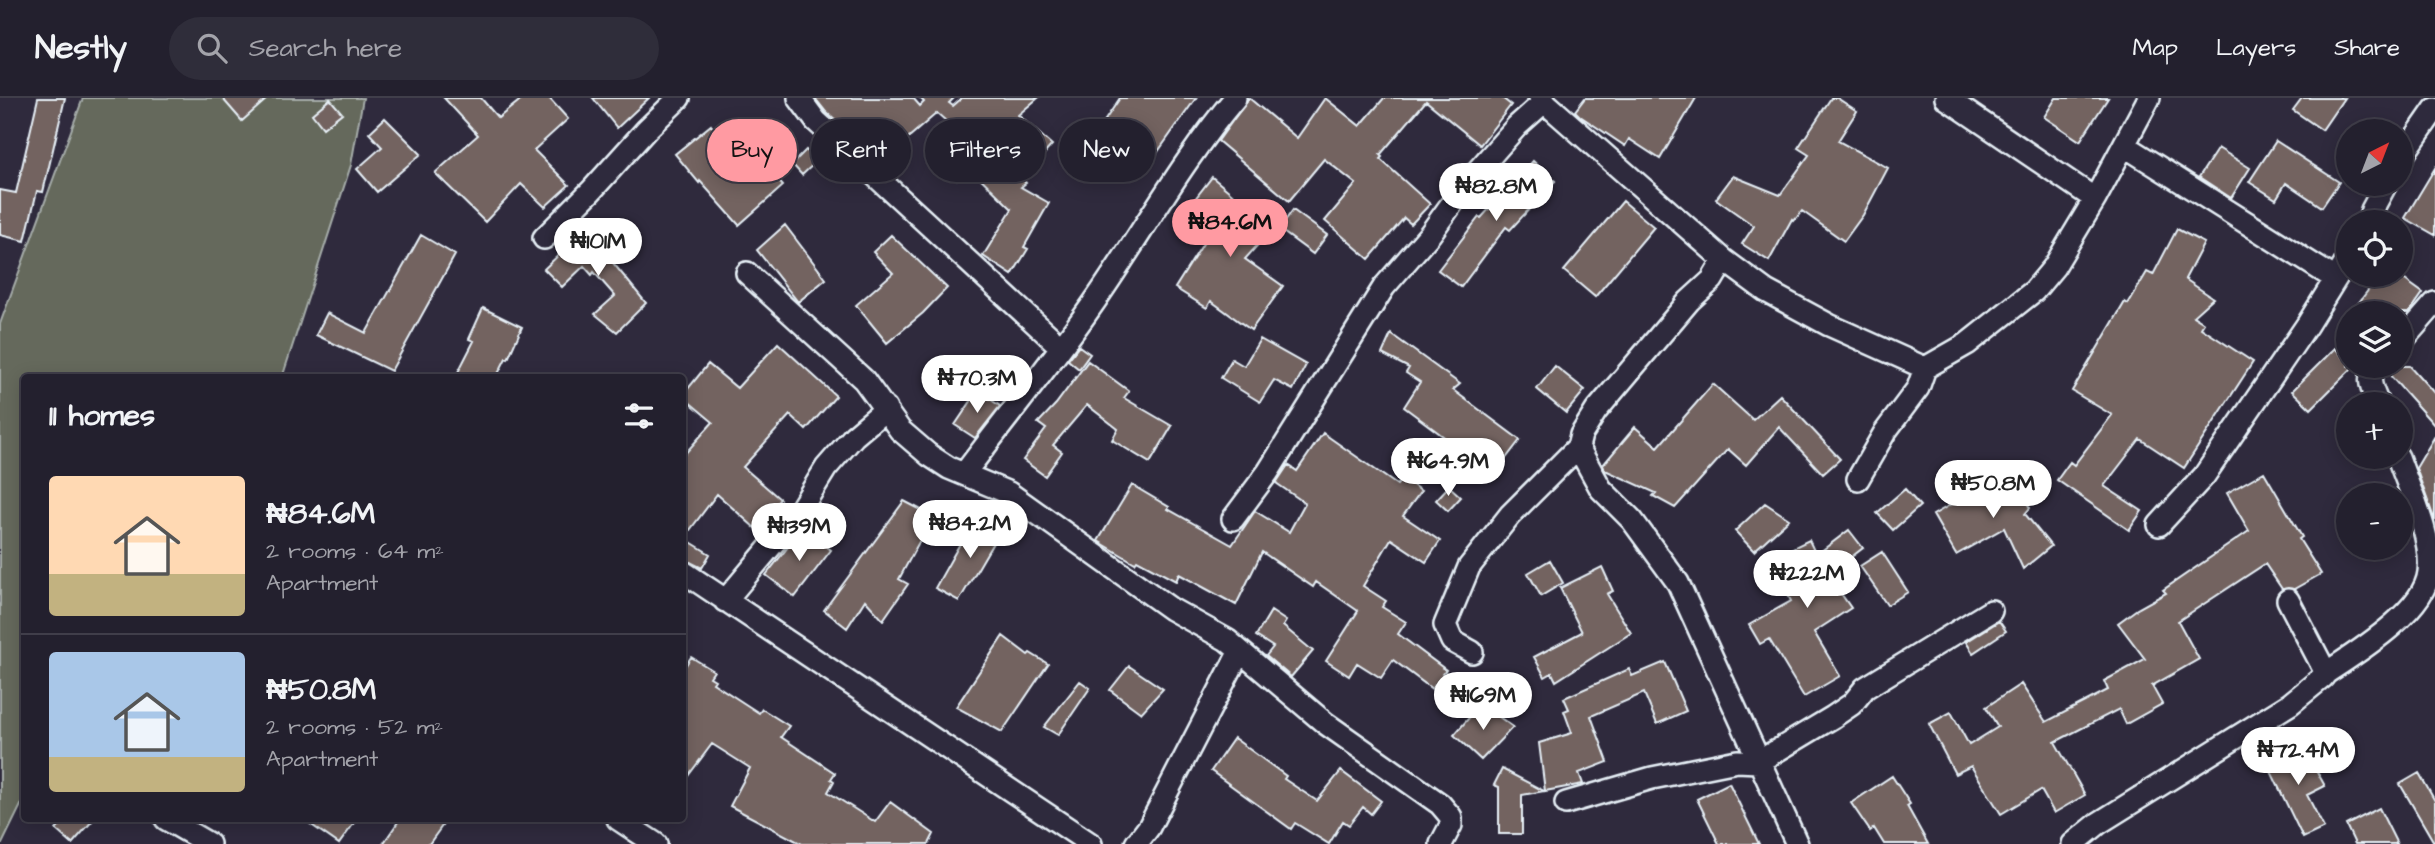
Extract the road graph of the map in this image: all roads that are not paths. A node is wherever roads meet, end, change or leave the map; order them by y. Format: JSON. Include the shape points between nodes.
{"nodes":[{"id":1,"x":679,"y":98,"type":"edge"},
{"id":2,"x":799,"y":98,"type":"edge"},
{"id":3,"x":1235,"y":98,"type":"edge"},
{"id":4,"x":1946,"y":98,"type":"edge"},
{"id":5,"x":2149,"y":98,"type":"edge"},
{"id":6,"x":1542,"y":100,"type":"edge"},
{"id":7,"x":2435,"y":109,"type":"edge"},
{"id":8,"x":2413,"y":141,"type":"edge"},
{"id":9,"x":2125,"y":146,"type":"junction"},
{"id":10,"x":2095,"y":199,"type":"junction"},
{"id":11,"x":544,"y":238,"type":"dead end"},
{"id":12,"x":1724,"y":260,"type":"junction"},
{"id":13,"x":747,"y":273,"type":"dead end"},
{"id":14,"x":2336,"y":275,"type":"edge"},
{"id":15,"x":2334,"y":278,"type":"junction"},
{"id":16,"x":2435,"y":303,"type":"edge"},
{"id":17,"x":2413,"y":328,"type":"edge"},
{"id":18,"x":1060,"y":346,"type":"junction"},
{"id":19,"x":1925,"y":368,"type":"junction"},
{"id":20,"x":887,"y":409,"type":"junction"},
{"id":21,"x":1578,"y":447,"type":"junction"},
{"id":22,"x":2402,"y":469,"type":"edge"},
{"id":23,"x":964,"y":474,"type":"junction"},
{"id":24,"x":1858,"y":478,"type":"dead end"},
{"id":25,"x":1233,"y":519,"type":"dead end"},
{"id":26,"x":2159,"y":525,"type":"dead end"},
{"id":27,"x":686,"y":575,"type":"edge"},
{"id":28,"x":2288,"y":600,"type":"dead end"},
{"id":29,"x":725,"y":601,"type":"junction"},
{"id":30,"x":1992,"y":611,"type":"dead end"},
{"id":31,"x":1240,"y":651,"type":"junction"},
{"id":32,"x":1472,"y":652,"type":"dead end"},
{"id":33,"x":2326,"y":673,"type":"junction"},
{"id":34,"x":1758,"y":762,"type":"junction"},
{"id":35,"x":1566,"y":803,"type":"dead end"},
{"id":36,"x":171,"y":822,"type":"edge"},
{"id":37,"x":623,"y":822,"type":"edge"},
{"id":38,"x":209,"y":844,"type":"edge"},
{"id":39,"x":656,"y":844,"type":"edge"},
{"id":40,"x":1091,"y":844,"type":"edge"},
{"id":41,"x":1136,"y":844,"type":"edge"},
{"id":42,"x":1441,"y":844,"type":"edge"},
{"id":43,"x":1797,"y":844,"type":"edge"},
{"id":44,"x":2073,"y":844,"type":"edge"}],
"edges":[{"from":1,"to":11,"type":"street"},
{"from":2,"to":18,"type":"street","via":[[816,121]]},
{"from":3,"to":18,"type":"street","via":[[1178,172],[1152,217]]},
{"from":4,"to":10,"type":"street"},
{"from":5,"to":9,"type":"street"},
{"from":6,"to":12,"type":"street"},
{"from":6,"to":25,"type":"street","via":[[1466,184],[1384,287],[1268,472]]},
{"from":7,"to":8,"type":"street"},
{"from":9,"to":10,"type":"street"},
{"from":9,"to":15,"type":"street"},
{"from":10,"to":19,"type":"street","via":[[2034,291],[1967,344]]},
{"from":12,"to":19,"type":"street","via":[[1766,291]]},
{"from":12,"to":21,"type":"street","via":[[1712,280],[1596,411]]},
{"from":13,"to":20,"type":"street","via":[[864,380]]},
{"from":14,"to":15,"type":"street"},
{"from":15,"to":26,"type":"street","via":[[2204,476]]},
{"from":16,"to":17,"type":"street"},
{"from":18,"to":23,"type":"street"},
{"from":19,"to":24,"type":"street","via":[[1918,388]]},
{"from":20,"to":23,"type":"street","via":[[900,429],[929,455]]},
{"from":20,"to":29,"type":"street","via":[[854,436],[826,468],[797,515]]},
{"from":21,"to":32,"type":"street","via":[[1510,515],[1469,567],[1445,625],[1452,641]]},
{"from":21,"to":34,"type":"street","via":[[1601,489],[1632,520],[1678,583]]},
{"from":22,"to":33,"type":"street","via":[[2426,539],[2429,573],[2402,616],[2372,643]]},
{"from":23,"to":31,"type":"street","via":[[1009,493],[1171,609]]},
{"from":27,"to":29,"type":"street"},
{"from":28,"to":33,"type":"street"},
{"from":29,"to":40,"type":"street"},
{"from":30,"to":34,"type":"street","via":[[1865,688],[1852,704]]},
{"from":31,"to":41,"type":"street"},
{"from":31,"to":42,"type":"street","via":[[1325,723],[1445,808],[1451,825]]},
{"from":33,"to":44,"type":"street","via":[[2290,704],[2099,822]]},
{"from":34,"to":35,"type":"street","via":[[1737,761],[1652,778]]},
{"from":34,"to":43,"type":"street"},
{"from":36,"to":38,"type":"street"},
{"from":37,"to":39,"type":"street"}]}
